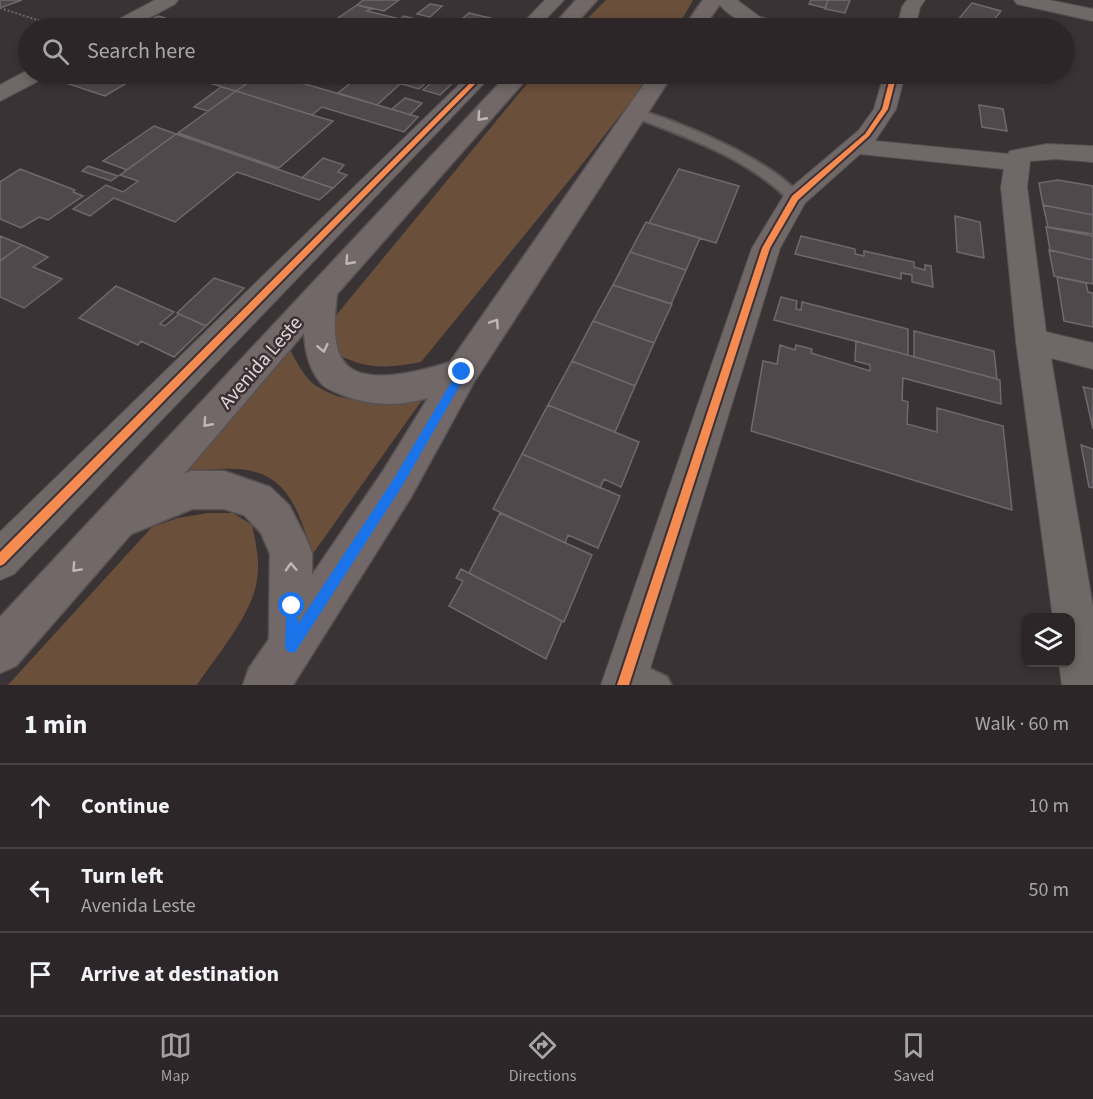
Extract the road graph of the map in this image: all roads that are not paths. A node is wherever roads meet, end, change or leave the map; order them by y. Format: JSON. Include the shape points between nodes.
{"nodes":[{"id":1,"x":169,"y":0,"type":"edge"},
{"id":2,"x":555,"y":0,"type":"edge"},
{"id":3,"x":587,"y":0,"type":"edge"},
{"id":4,"x":713,"y":0,"type":"edge"},
{"id":5,"x":725,"y":0,"type":"edge"},
{"id":6,"x":916,"y":0,"type":"edge"},
{"id":7,"x":1023,"y":0,"type":"edge"},
{"id":8,"x":1093,"y":15,"type":"edge"},
{"id":9,"x":136,"y":18,"type":"edge"},
{"id":10,"x":537,"y":18,"type":"edge"},
{"id":11,"x":570,"y":18,"type":"edge"},
{"id":12,"x":700,"y":18,"type":"edge"},
{"id":13,"x":750,"y":18,"type":"edge"},
{"id":14,"x":908,"y":18,"type":"edge"},
{"id":15,"x":18,"y":84,"type":"edge"},
{"id":16,"x":472,"y":84,"type":"edge"},
{"id":17,"x":511,"y":84,"type":"edge"},
{"id":18,"x":655,"y":84,"type":"edge"},
{"id":19,"x":891,"y":84,"type":"edge"},
{"id":20,"x":0,"y":94,"type":"edge"},
{"id":21,"x":635,"y":113,"type":"junction"},
{"id":22,"x":856,"y":146,"type":"junction"},
{"id":23,"x":1093,"y":154,"type":"edge"},
{"id":24,"x":1019,"y":163,"type":"junction"},
{"id":25,"x":795,"y":198,"type":"junction"},
{"id":26,"x":322,"y":290,"type":"junction"},
{"id":27,"x":1032,"y":341,"type":"junction"},
{"id":28,"x":1093,"y":356,"type":"edge"},
{"id":29,"x":462,"y":372,"type":"junction"},
{"id":30,"x":122,"y":518,"type":"junction"},
{"id":31,"x":0,"y":560,"type":"edge"},
{"id":32,"x":292,"y":646,"type":"junction"},
{"id":33,"x":0,"y":650,"type":"edge"},
{"id":34,"x":626,"y":677,"type":"edge"},
{"id":35,"x":266,"y":685,"type":"edge"},
{"id":36,"x":659,"y":685,"type":"edge"},
{"id":37,"x":1084,"y":685,"type":"edge"}],
"edges":[{"from":1,"to":9,"type":"street"},
{"from":2,"to":10,"type":"street"},
{"from":3,"to":11,"type":"main road"},
{"from":4,"to":12,"type":"main road"},
{"from":5,"to":13,"type":"street"},
{"from":6,"to":14,"type":"street"},
{"from":7,"to":8,"type":"street"},
{"from":15,"to":20,"type":"street"},
{"from":16,"to":31,"type":"street"},
{"from":17,"to":26,"type":"main road","name":"Avenida Leste","one_way":true},
{"from":18,"to":21,"type":"main road"},
{"from":19,"to":22,"type":"street","via":[[885,109]]},
{"from":21,"to":25,"type":"lane","via":[[752,163],[782,183]]},
{"from":29,"to":21,"type":"main road","one_way":true},
{"from":22,"to":24,"type":"street"},
{"from":22,"to":25,"type":"street"},
{"from":23,"to":24,"type":"street","via":[[1036,151],[1019,156]]},
{"from":24,"to":27,"type":"street","via":[[1014,187]]},
{"from":25,"to":34,"type":"street","via":[[766,248]]},
{"from":26,"to":29,"type":"main road","one_way":true,"via":[[318,321],[332,374],[357,387],[387,389],[413,388]]},
{"from":26,"to":30,"type":"main road","name":"Avenida Leste","one_way":true},
{"from":27,"to":28,"type":"street"},
{"from":27,"to":37,"type":"street"},
{"from":29,"to":32,"type":"main road","via":[[397,484]]},
{"from":32,"to":30,"type":"main road","one_way":true,"via":[[291,553],[275,519],[256,500],[224,490],[191,490]]},
{"from":30,"to":33,"type":"main road","name":"Avenida Leste","one_way":true},
{"from":32,"to":35,"type":"main road"},
{"from":34,"to":36,"type":"lane"}]}
